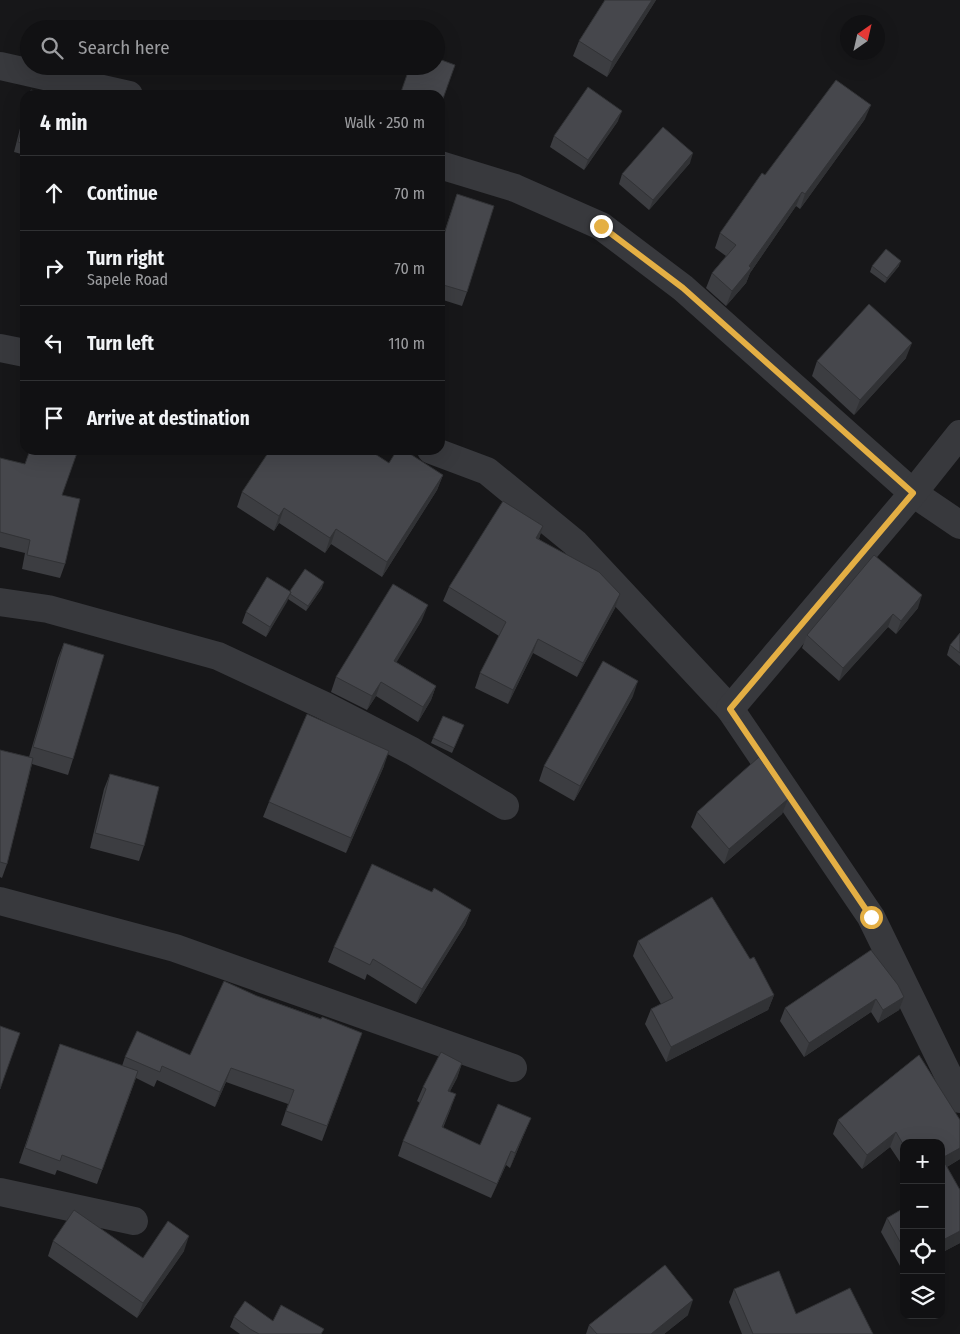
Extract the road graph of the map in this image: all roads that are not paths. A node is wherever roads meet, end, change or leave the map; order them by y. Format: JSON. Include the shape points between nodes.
{"nodes":[{"id":1,"x":0,"y":66,"type":"edge"},
{"id":2,"x":20,"y":71,"type":"edge"},
{"id":3,"x":40,"y":75,"type":"edge"},
{"id":4,"x":106,"y":90,"type":"edge"},
{"id":5,"x":445,"y":167,"type":"edge"},
{"id":6,"x":0,"y":348,"type":"edge"},
{"id":7,"x":20,"y":352,"type":"edge"},
{"id":8,"x":960,"y":434,"type":"edge"},
{"id":9,"x":444,"y":455,"type":"edge"},
{"id":10,"x":913,"y":493,"type":"junction"},
{"id":11,"x":960,"y":525,"type":"edge"},
{"id":12,"x":0,"y":602,"type":"edge"},
{"id":13,"x":730,"y":709,"type":"junction"},
{"id":14,"x":505,"y":806,"type":"dead end"},
{"id":15,"x":0,"y":901,"type":"edge"},
{"id":16,"x":513,"y":1068,"type":"dead end"},
{"id":17,"x":960,"y":1100,"type":"edge"},
{"id":18,"x":0,"y":1192,"type":"edge"},
{"id":19,"x":134,"y":1221,"type":"dead end"}],
"edges":[{"from":1,"to":2,"type":"street"},
{"from":3,"to":4,"type":"street"},
{"from":5,"to":10,"type":"street","via":[[514,188],[601,226],[683,288]]},
{"from":6,"to":7,"type":"street"},
{"from":8,"to":10,"type":"street"},
{"from":9,"to":13,"type":"street","via":[[487,471],[575,543]]},
{"from":10,"to":11,"type":"street"},
{"from":10,"to":13,"type":"street"},
{"from":12,"to":14,"type":"street","via":[[48,609],[218,656],[404,747]]},
{"from":13,"to":17,"type":"street","via":[[871,917]]},
{"from":15,"to":16,"type":"street","via":[[175,948]]},
{"from":18,"to":19,"type":"street"}]}
